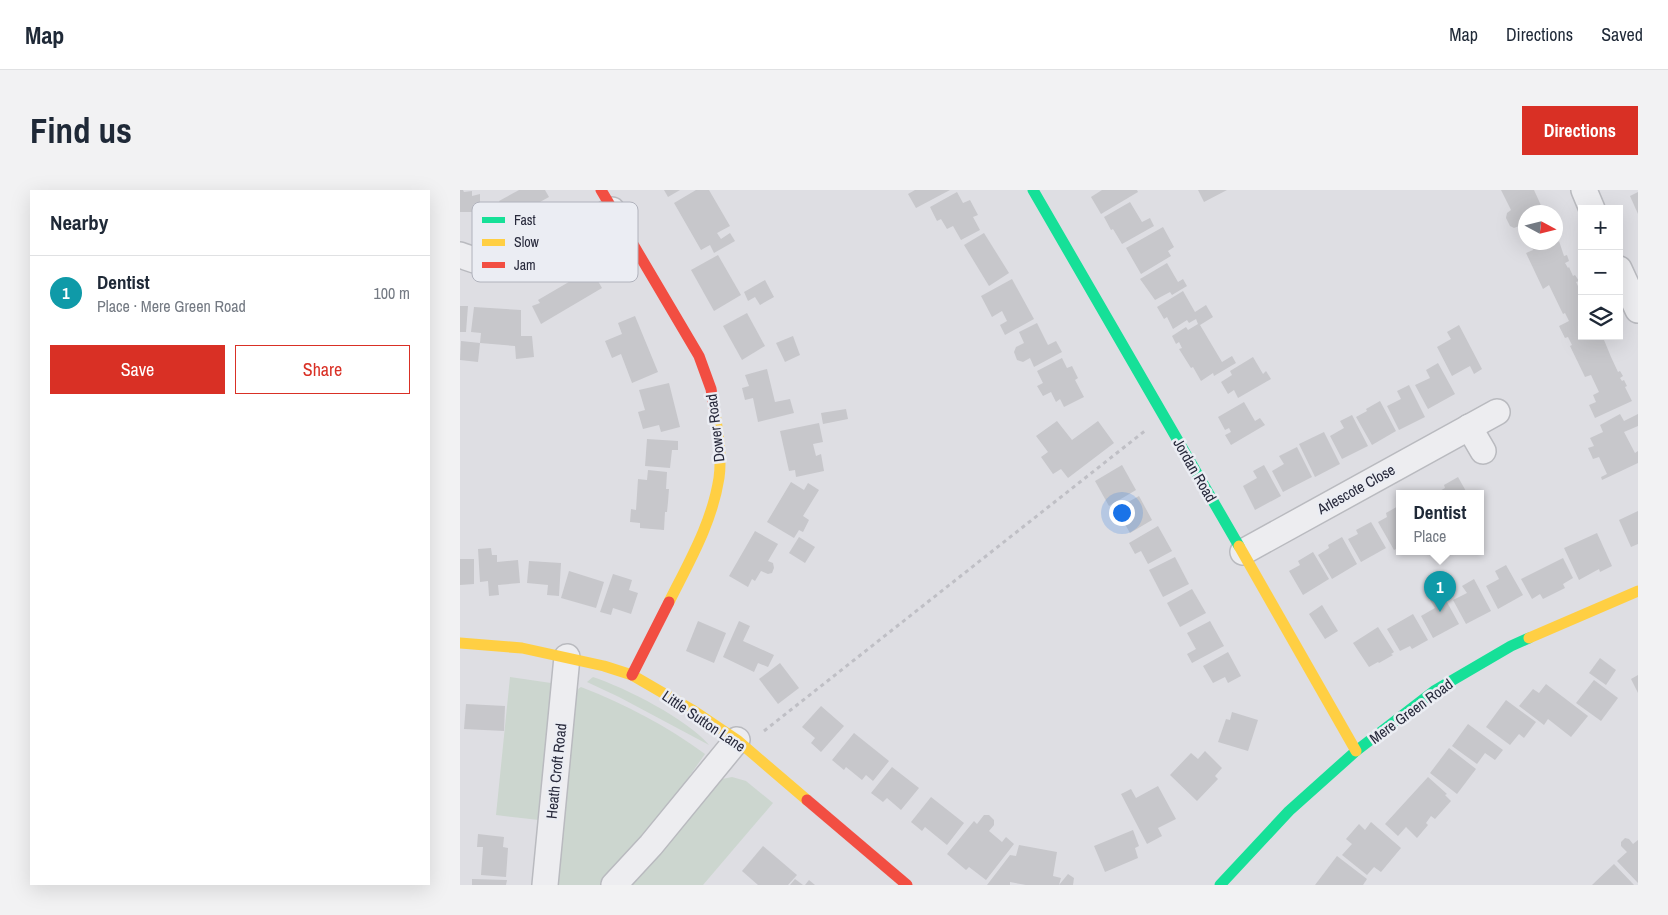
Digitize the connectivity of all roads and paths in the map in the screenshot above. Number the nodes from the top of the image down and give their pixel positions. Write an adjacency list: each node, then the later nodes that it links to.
1 (1584, 190): 3 (street)
2 (1034, 191): 8 (street, Jordan Road)
3 (1590, 205)
4 (638, 253): 15 (street, Dower Road)
5 (1623, 278): 6 (street)
6 (1638, 310)
7 (1498, 412): 9 (street, Arlescote Close)
8 (1164, 416): 11 (street, Jordan Road); 16 (path)
9 (1468, 426): 10 (street); 11 (street, Arlescote Close)
10 (1483, 451)
11 (1243, 552): 17 (street, Jordan Road)
12 (1638, 591): 17 (street, Mere Green Road)
13 (460, 643): 14 (street, Little Sutton Lane)
14 (567, 657): 15 (street, Little Sutton Lane); 18 (street, Heath Croft Road)
15 (632, 676): 16 (street, Little Sutton Lane)
16 (740, 743): 19 (street); 20 (street, Little Sutton Lane)
17 (1356, 751): 21 (street, Mere Green Road)
18 (545, 885)
19 (614, 885)
20 (907, 885)
21 (1220, 885)

